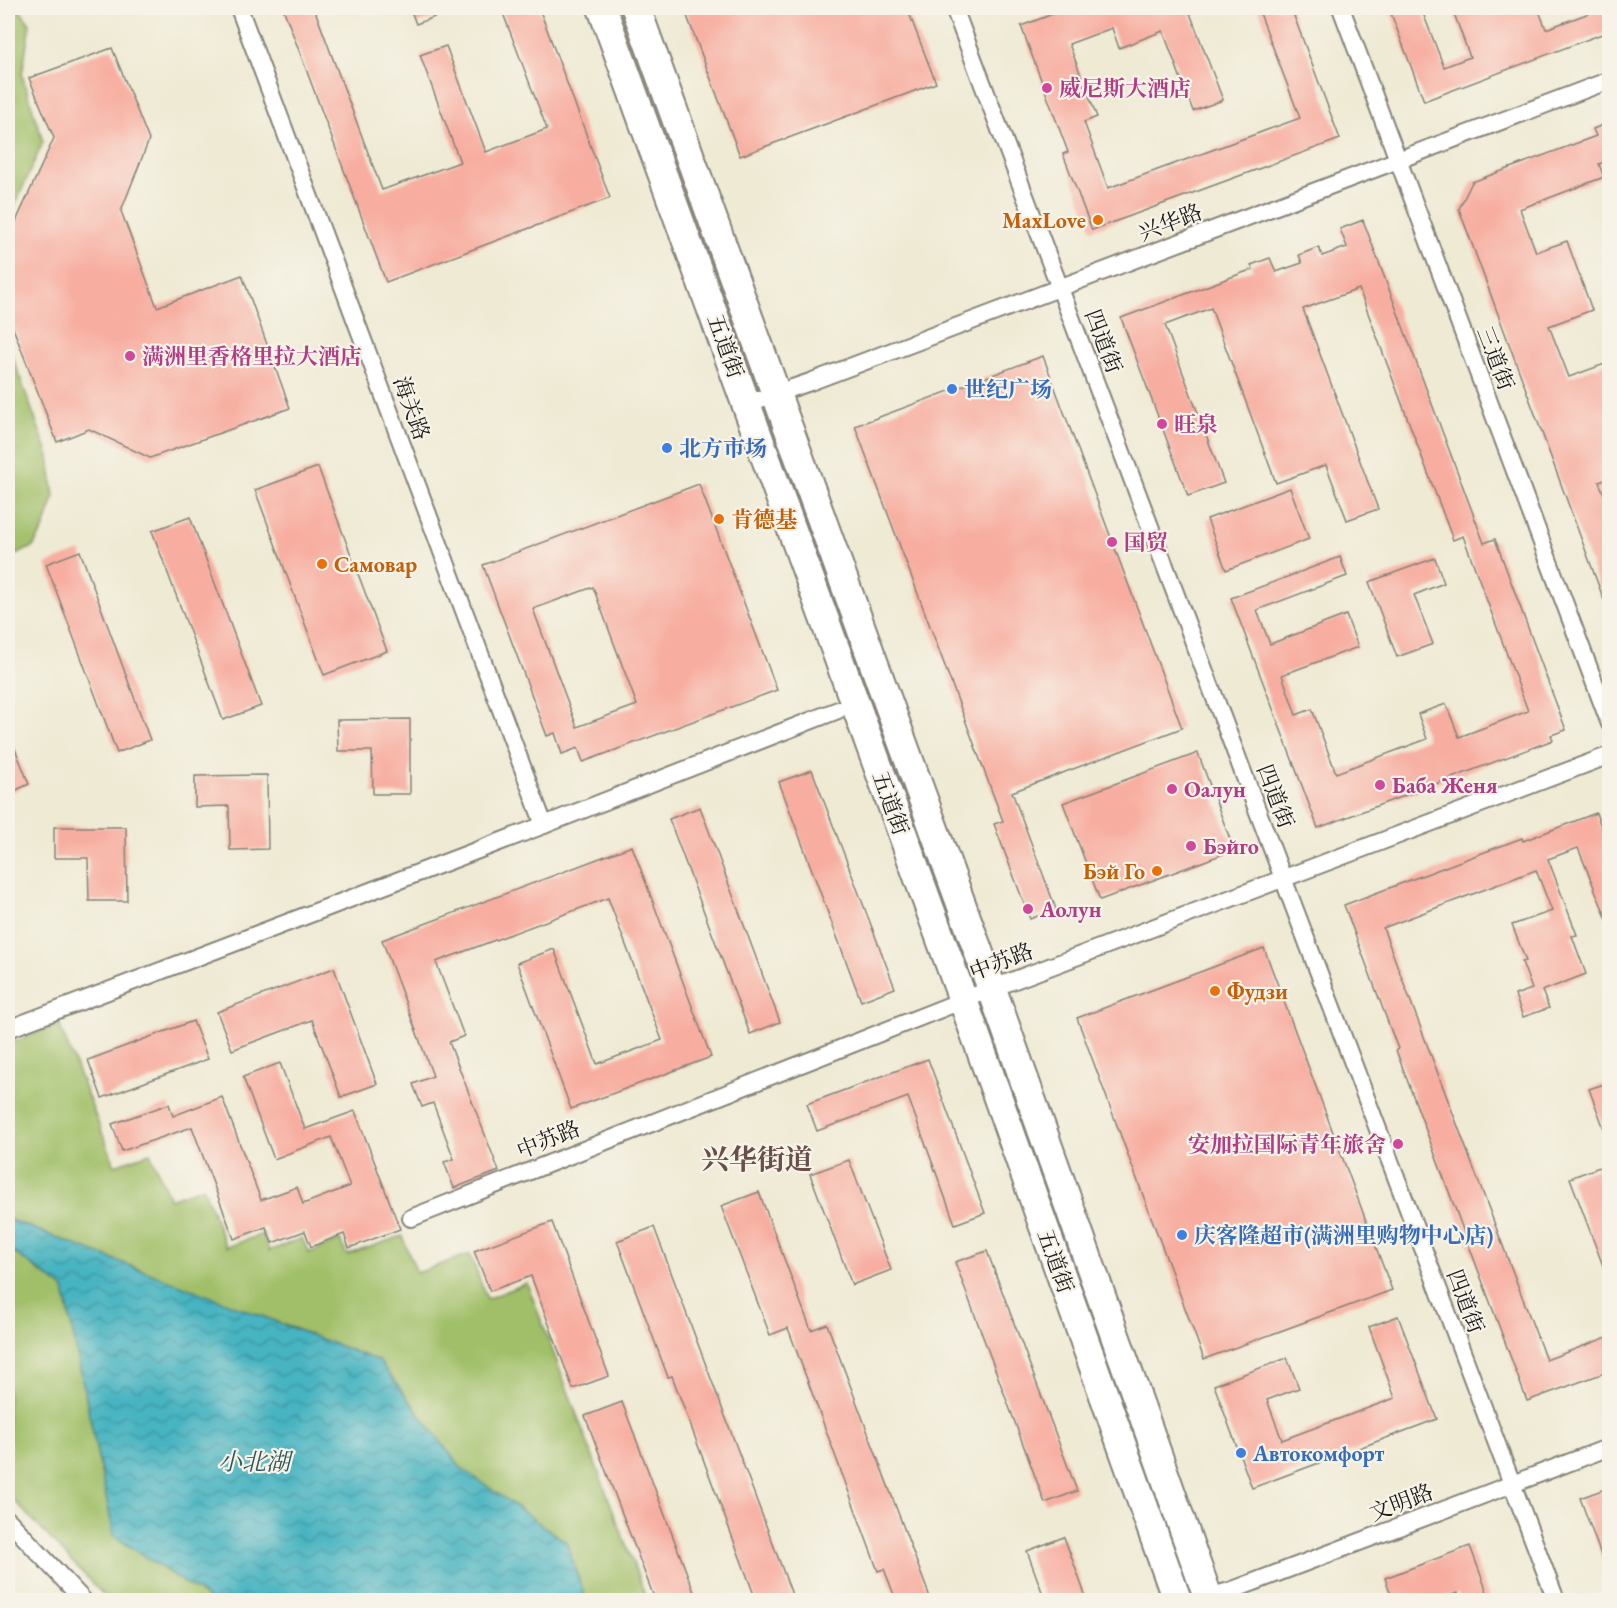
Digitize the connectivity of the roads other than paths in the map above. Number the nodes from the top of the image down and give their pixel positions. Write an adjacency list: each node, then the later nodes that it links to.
1 (239, 8): 14 (street, 海关路)
2 (602, 8): 10 (highway, 五道街)
3 (636, 8): 9 (highway, 五道街)
4 (954, 8): 8 (street, 四道街)
5 (1341, 8): 7 (street, 三道街)
6 (1610, 80): 7 (street, 兴华路)
7 (1398, 160): 8 (street, 兴华路); 12 (street, 三道街)
8 (1060, 287): 9 (street, 兴华路); 15 (street, 四道街)
9 (776, 394): 10 (street, 兴华路); 16 (highway, 五道街)
10 (747, 404): 17 (highway, 五道街)
11 (838, 710): 14 (street)
12 (1610, 724)
13 (1610, 755): 15 (street, 中苏路)
14 (544, 825): 18 (street)
15 (1283, 877): 16 (street, 中苏路); 21 (street, 四道街)
16 (992, 989): 17 (street, 中苏路); 23 (highway, 五道街)
17 (963, 1000): 19 (street, 中苏路); 25 (highway, 五道街)
18 (8, 1029)
19 (411, 1218)
20 (1610, 1447): 21 (street, 文明路)
21 (1512, 1485): 23 (street, 文明路); 26 (street, 四道街)
22 (8, 1520): 24 (street)
23 (1209, 1599)
24 (83, 1600)
25 (1177, 1600)
26 (1556, 1600)

